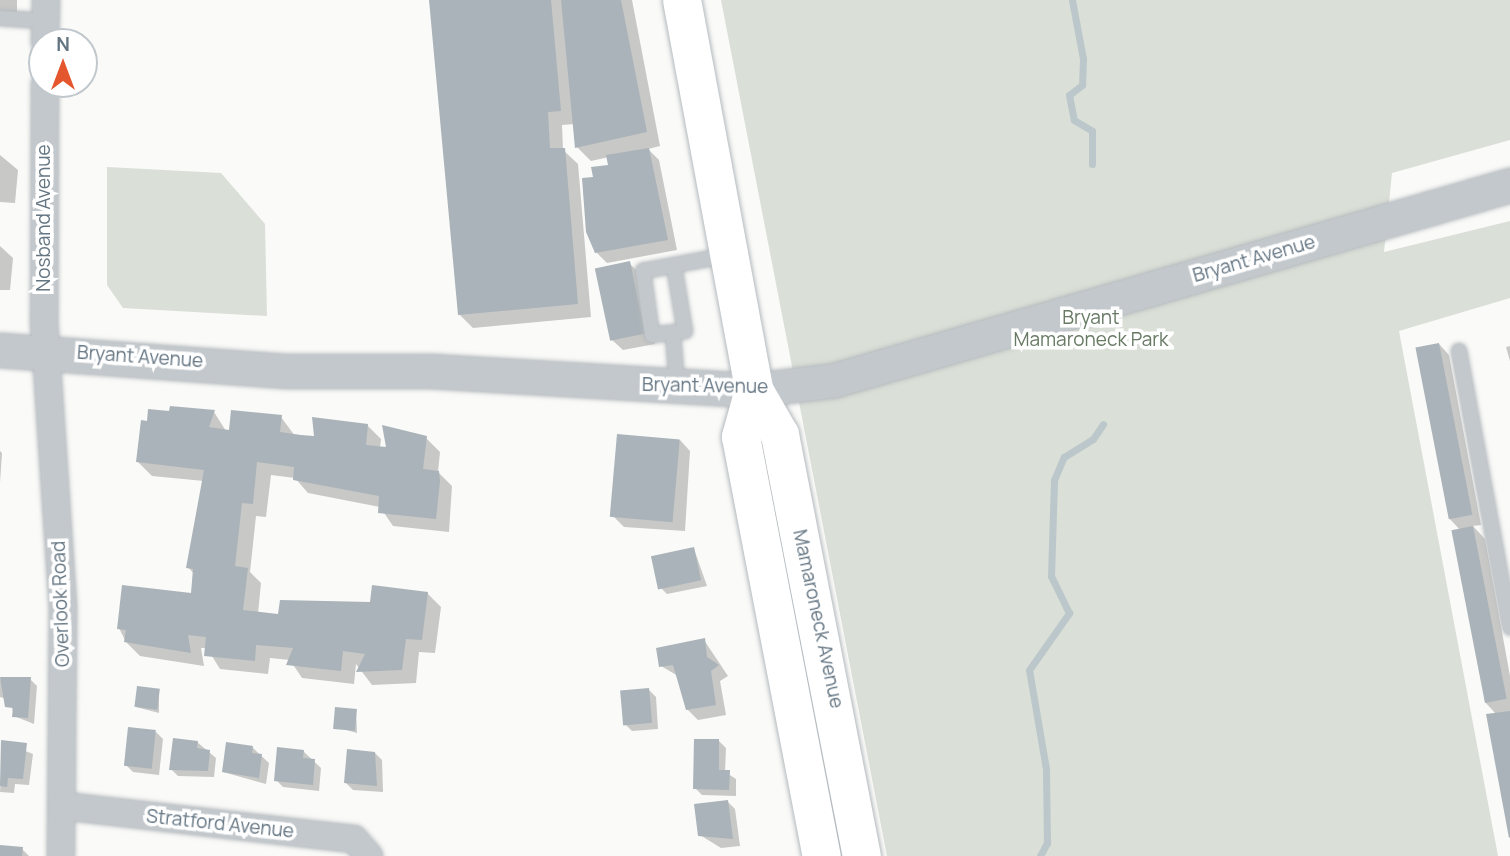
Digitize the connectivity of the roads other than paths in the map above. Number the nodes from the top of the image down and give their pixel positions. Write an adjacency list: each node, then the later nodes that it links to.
1 (682, 0): 6 (main road, Mamaroneck Avenue)
2 (0, 18): 3 (lane)
3 (45, 21)
4 (45, 98): 10 (street, Nosband Avenue)
5 (1510, 185): 13 (street, Bryant Avenue)
6 (730, 255): 7 (lane); 13 (main road, Mamaroneck Avenue)
7 (674, 266): 8 (lane); 8 (lane)
8 (673, 334): 12 (lane)
9 (0, 350): 10 (street, Bryant Avenue)
10 (49, 351): 12 (street, Bryant Avenue); 16 (street, Overlook Road)
11 (1459, 351): 14 (lane)
12 (677, 389): 13 (street, Bryant Avenue)
13 (754, 390): 19 (main road, Mamaroneck Avenue); 20 (main road, Mamaroneck Avenue)
14 (1503, 545): 15 (lane)
15 (1510, 627)
16 (63, 806): 17 (street, Overlook Road); 18 (street, Stratford Avenue)
17 (61, 856)
18 (369, 856)
19 (821, 856)
20 (862, 856)

